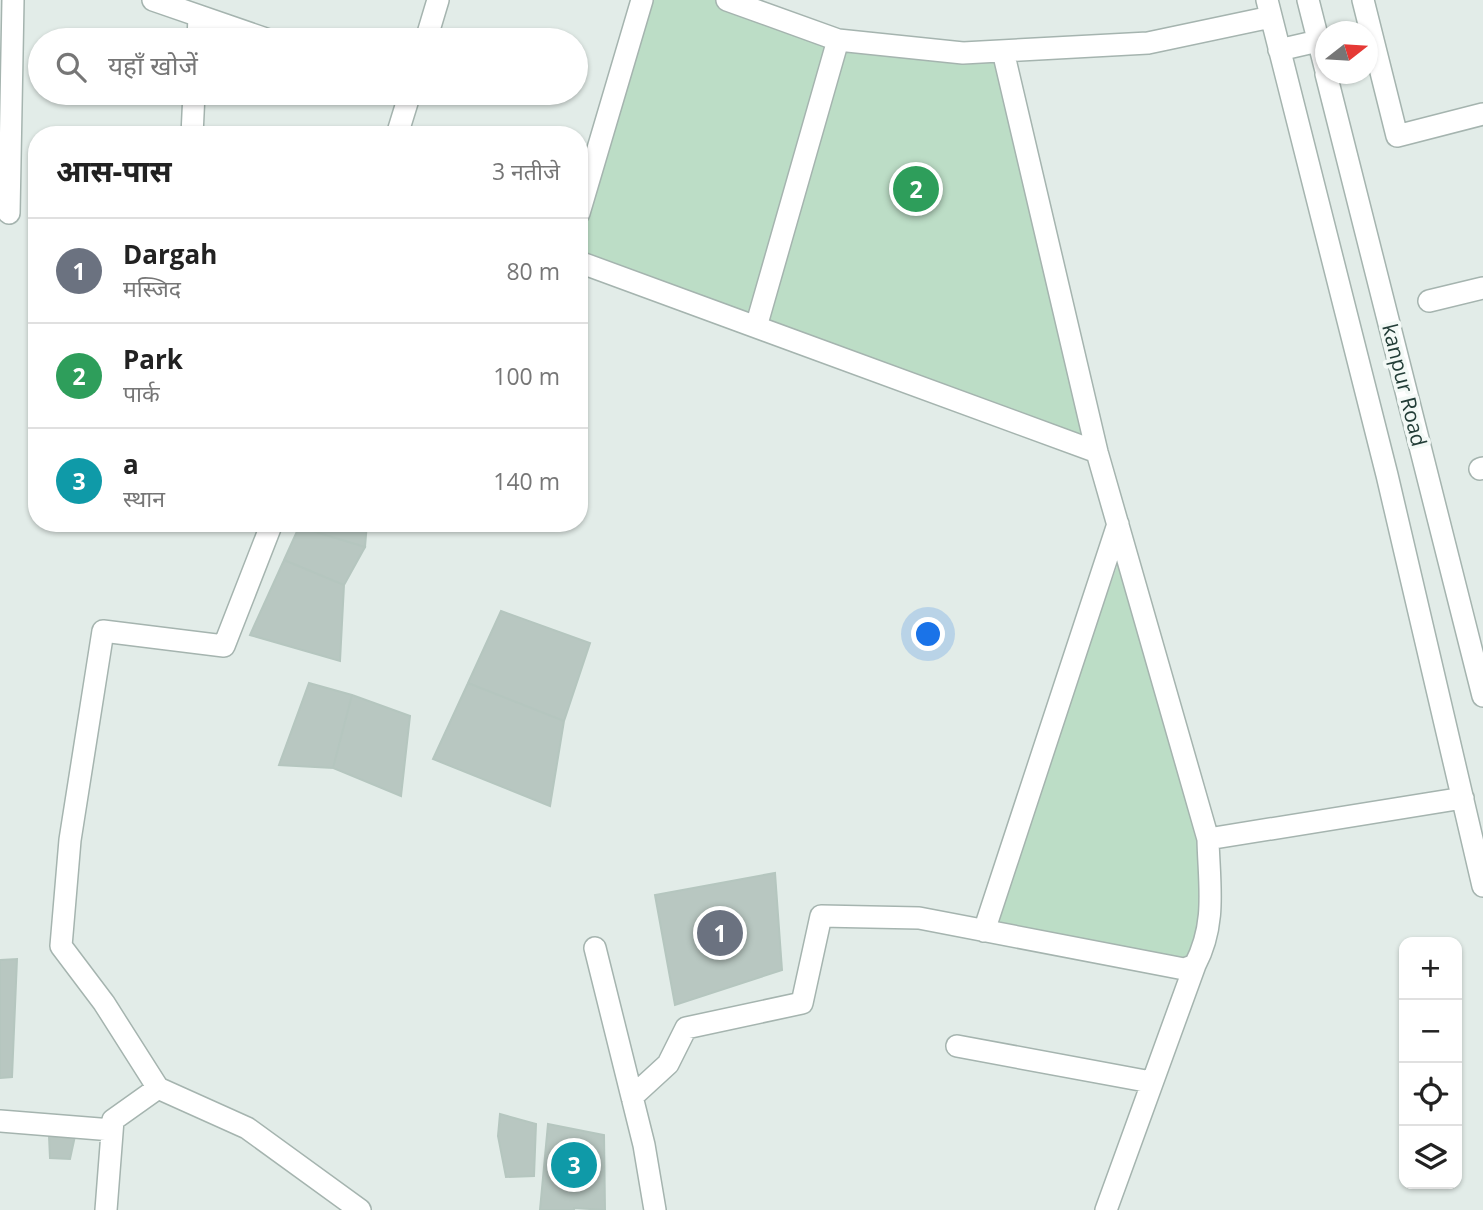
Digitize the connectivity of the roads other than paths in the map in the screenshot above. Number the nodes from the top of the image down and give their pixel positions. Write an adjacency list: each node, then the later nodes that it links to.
1 (13, 0): 25 (street)
2 (153, 0): 9 (street)
3 (438, 0): 12 (street)
4 (642, 0): 24 (street)
5 (727, 0): 14 (street)
6 (1308, 0): 13 (street, kanpur Road)
7 (1363, 0): 21 (street)
8 (1269, 9): 16 (street); 17 (street)
9 (199, 16): 10 (street); 11 (street)
10 (198, 28)
11 (234, 28)
12 (430, 28)
13 (1315, 29)
14 (838, 40): 17 (street); 29 (street)
15 (1315, 42): 16 (street)
16 (1279, 50): 34 (street)
17 (1003, 51): 30 (street)
18 (1329, 84): 33 (street, kanpur Road)
19 (193, 105): 22 (street)
20 (406, 105): 23 (street)
21 (1483, 114)
22 (192, 126)
23 (400, 126)
24 (588, 183)
25 (9, 213)
26 (588, 265): 29 (street)
27 (1483, 288): 28 (street)
28 (1429, 301)
29 (757, 327): 30 (street)
30 (1097, 452): 31 (street)
31 (1118, 524): 35 (street); 37 (street)
32 (268, 532): 42 (street)
33 (1483, 696)
34 (1462, 798): 35 (street); 36 (street)
35 (1208, 839): 39 (street)
36 (1483, 886)
37 (984, 931): 39 (street); 43 (street)
38 (594, 948): 43 (street)
39 (1195, 965): 41 (street)
40 (957, 1046): 41 (street)
41 (1151, 1082): 49 (street)
42 (158, 1088): 45 (street); 47 (street)
43 (632, 1097): 48 (street)
44 (0, 1121): 45 (street)
45 (112, 1130): 46 (street)
46 (106, 1210)
47 (360, 1210)
48 (655, 1210)
49 (1106, 1210)

